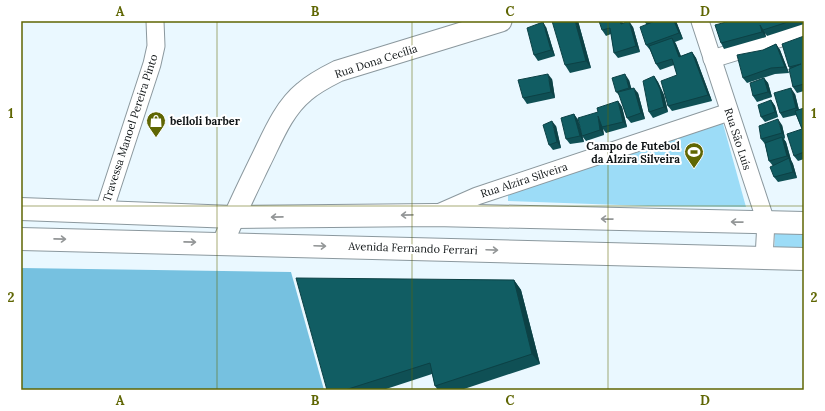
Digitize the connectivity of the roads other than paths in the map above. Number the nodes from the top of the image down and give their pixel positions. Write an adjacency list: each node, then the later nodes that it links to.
1 (155, 21): 8 (street, Travessa Manoel Pereira Pinto)
2 (501, 21): 10 (street, Rua Dona Cecília)
3 (700, 21): 5 (street, Rua São Luís)
4 (804, 32): 5 (street)
5 (712, 60): 6 (street, Rua São Luís)
6 (729, 112): 9 (street, Rua Alzira Silveira); 11 (street, Rua São Luís)
7 (21, 209): 8 (main road)
8 (104, 212): 10 (main road)
9 (434, 215): 10 (main road, one-way to 10); 11 (main road, one-way to 9)
10 (234, 217): 14 (street, Rua Dona Cecília)
11 (766, 222): 12 (main road); 15 (street, Rua São Luís)
12 (804, 223)
13 (21, 239): 14 (main road, Avenida Fernando Ferrari, one-way to 14)
14 (223, 243): 15 (main road, Avenida Fernando Ferrari, one-way to 15)
15 (764, 258): 16 (main road, Avenida Fernando Ferrari)
16 (804, 259)

